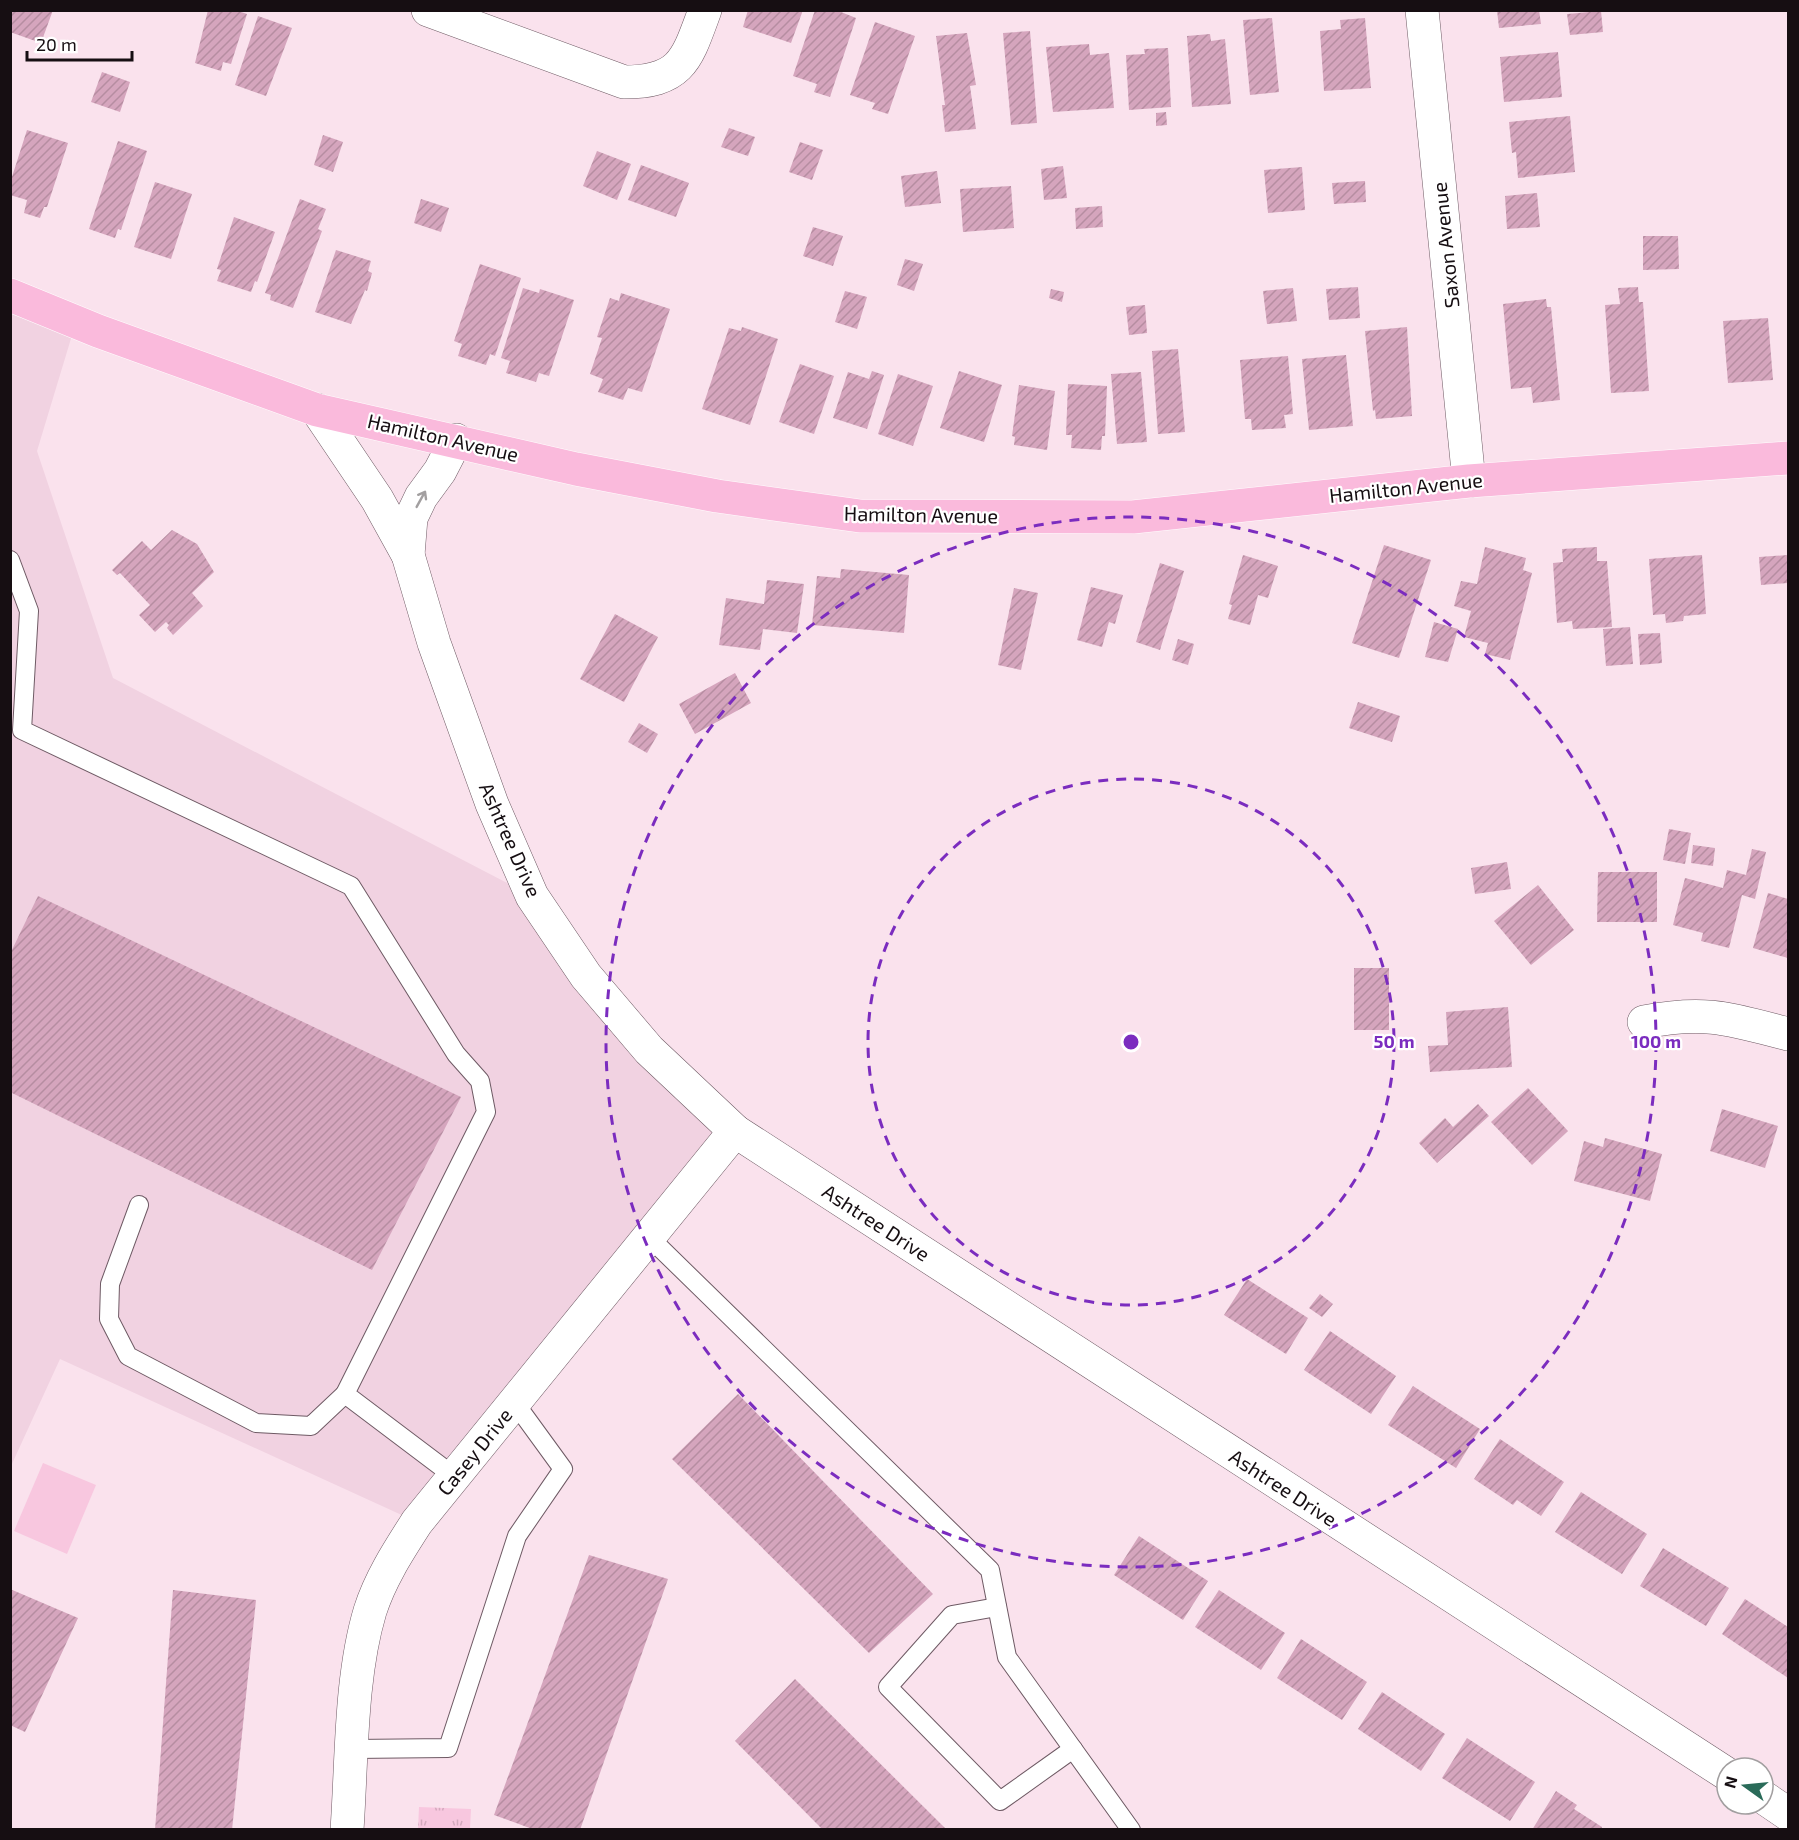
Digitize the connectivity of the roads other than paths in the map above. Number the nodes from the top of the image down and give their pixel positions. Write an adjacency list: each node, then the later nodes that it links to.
1 (428, 10): 2 (street)
2 (705, 10)
3 (1422, 10): 8 (street, Saxon Avenue)
4 (10, 296): 5 (main road, Hamilton Avenue)
5 (317, 410): 6 (main road, Hamilton Avenue); 9 (street, Ashtree Drive)
6 (456, 440): 8 (main road, Hamilton Avenue); 9 (street, one-way to 6)
7 (1788, 458): 8 (main road, Hamilton Avenue)
8 (1469, 481)
9 (408, 555): 13 (street, Ashtree Drive)
10 (10, 560): 16 (lane)
11 (1644, 1022): 12 (street)
12 (1788, 1034)
13 (735, 1131): 15 (street, Casey Drive); 22 (street, Ashtree Drive)
14 (139, 1205): 16 (lane)
15 (650, 1238): 17 (street, Casey Drive); 19 (lane)
16 (345, 1394): 18 (lane)
17 (516, 1403): 18 (street, Casey Drive); 20 (lane)
18 (455, 1477): 20 (street, Casey Drive)
19 (997, 1607): 21 (lane); 21 (lane)
20 (353, 1749): 25 (street, Casey Drive)
21 (1073, 1749): 26 (lane)
22 (1715, 1766)
23 (1775, 1805): 24 (street)
24 (1788, 1814)
25 (347, 1830)
26 (1131, 1830)

